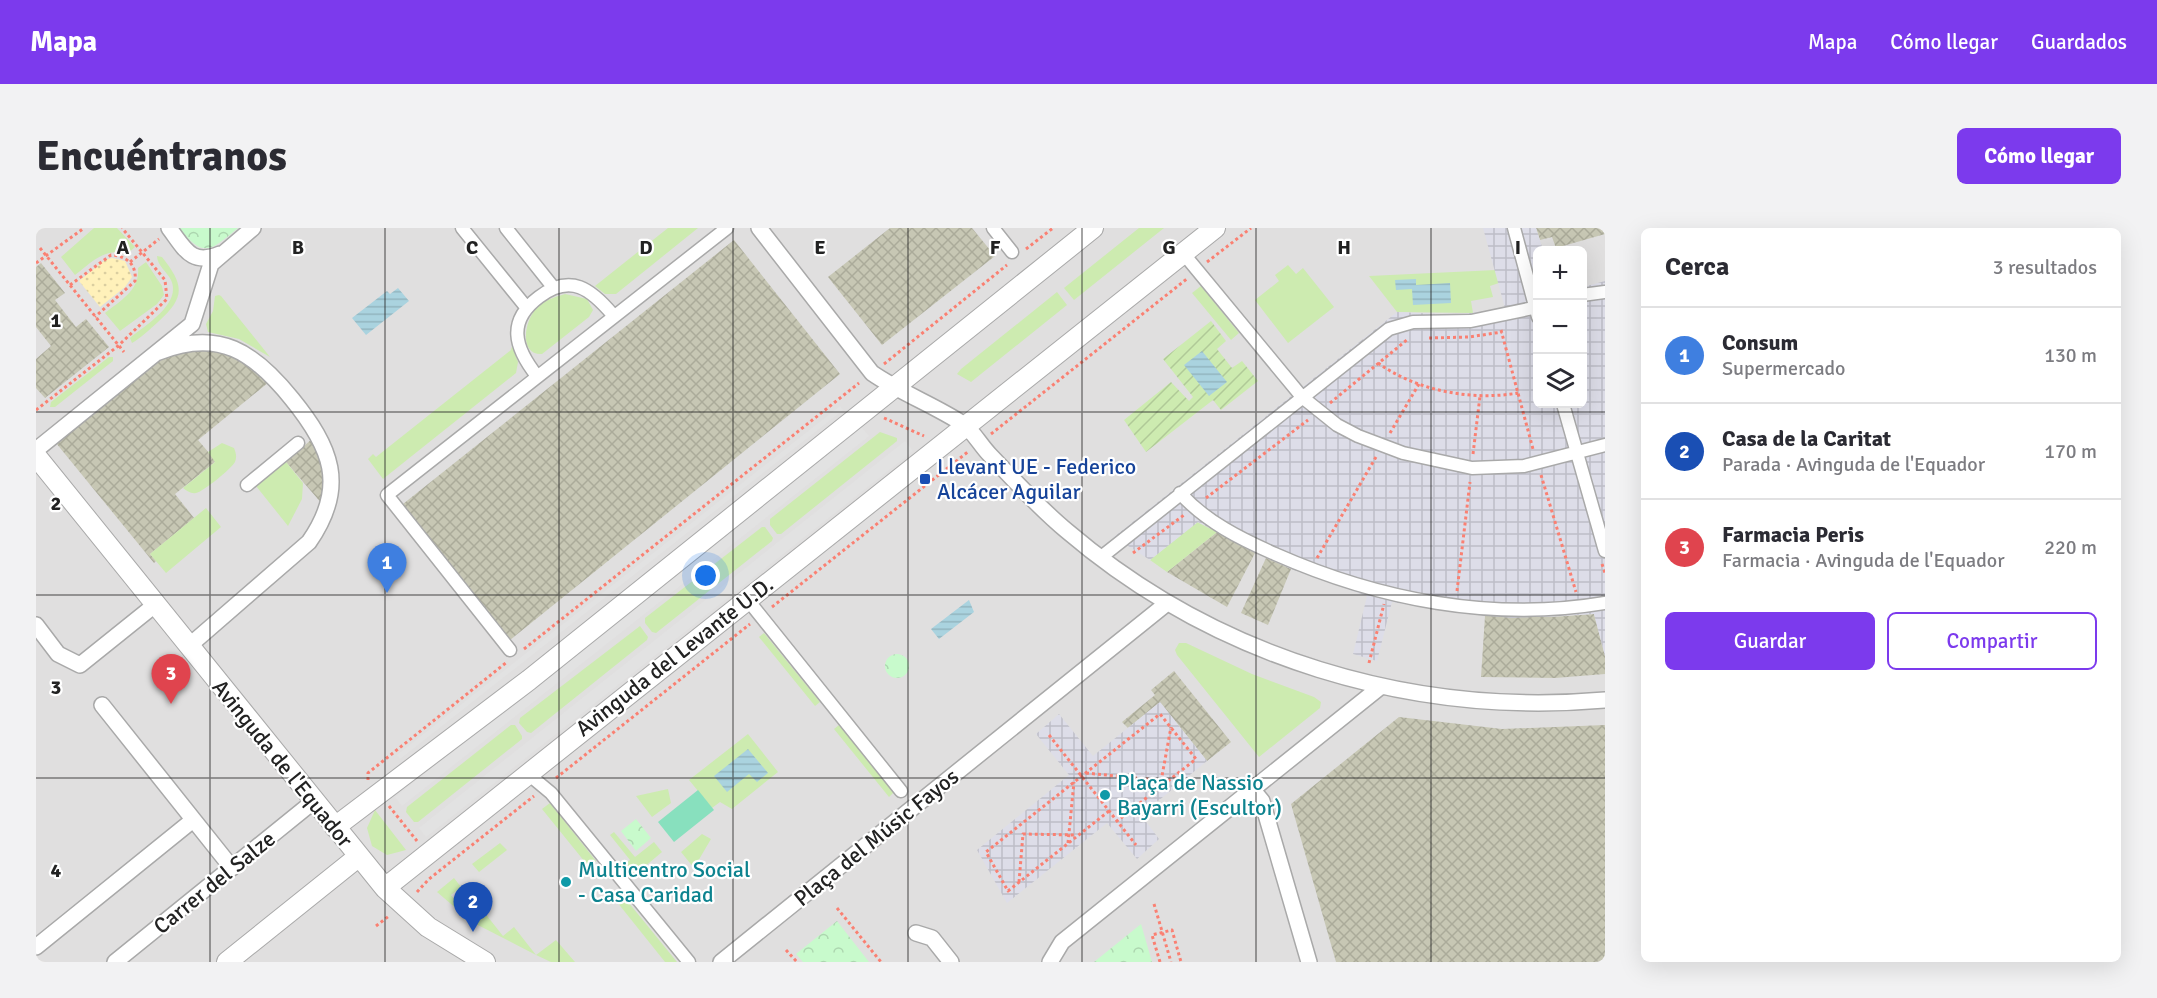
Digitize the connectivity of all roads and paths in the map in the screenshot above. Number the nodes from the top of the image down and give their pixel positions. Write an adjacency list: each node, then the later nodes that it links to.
1 (84, 228): 21 (path)
2 (122, 228): 17 (path)
3 (253, 228): 20 (street)
4 (462, 228): 31 (street)
5 (506, 228): 27 (street)
6 (727, 228): 33 (street)
7 (759, 228): 44 (street)
8 (993, 228): 18 (street)
9 (1053, 228): 16 (path)
10 (1093, 228): 44 (street)
11 (1215, 228): 19 (street, Avinguda del Levante U.D.)
12 (1251, 228): 25 (path)
13 (1514, 228): 30 (street)
14 (167, 231): 17 (path); 20 (street)
15 (40, 248): 21 (path)
16 (1025, 250)
17 (144, 252): 22 (path); 35 (path)
18 (1012, 252)
19 (1183, 253): 25 (street); 51 (street, Avinguda del Levante U.D.)
20 (220, 254): 37 (street)
21 (46, 255): 23 (path); 26 (path)
22 (130, 262): 26 (path); 34 (path)
23 (36, 263)
24 (1007, 264): 39 (path)
25 (1197, 270): 47 (street); 53 (path)
26 (70, 285): 34 (path)
27 (553, 287): 31 (street); 33 (street)
28 (1605, 292): 29 (street)
29 (1587, 294)
30 (1534, 300)
31 (526, 307): 40 (street)
32 (1533, 312): 47 (street)
33 (613, 315): 40 (street)
34 (95, 317): 35 (path)
35 (118, 346): 36 (path); 50 (path)
36 (124, 352)
37 (159, 352): 57 (street); 75 (street)
38 (1378, 363): 42 (path)
39 (880, 368)
40 (537, 376): 76 (street)
41 (867, 377): 43 (path)
42 (1419, 384): 46 (path); 56 (path)
43 (854, 387): 48 (path); 76 (path)
44 (893, 388): 48 (street); 51 (street)
45 (1518, 393): 46 (path)
46 (1480, 396): 61 (path)
47 (1302, 397): 56 (street); 63 (street)
48 (868, 405): 55 (path); 99 (street)
49 (1564, 408): 58 (street)
50 (36, 410)
51 (965, 425): 53 (street); 55 (street, Avinguda del Levante U.D.)
52 (298, 443): 62 (street)
53 (979, 443): 60 (path); 65 (street)
54 (1605, 446): 58 (street)
55 (937, 447): 60 (path); 68 (street, Avinguda del Levante U.D.)
56 (1382, 447): 61 (street); 66 (path)
57 (36, 450)
58 (1578, 454): 61 (street); 64 (street)
59 (36, 456): 70 (street, Avinguda de l'Equador)
60 (951, 465): 73 (path)
61 (1472, 468): 72 (path)
62 (248, 485)
63 (1180, 493): 65 (street); 66 (street)
64 (1605, 551)
65 (1100, 558): 71 (street)
66 (1311, 570): 67 (street)
67 (1387, 594): 72 (street); 77 (path)
68 (747, 599): 73 (street); 84 (street, Avinguda del Levante U.D.)
69 (1605, 603): 72 (street)
70 (156, 604): 74 (street); 75 (street, Avinguda de l'Equador)
71 (1166, 604): 78 (street); 123 (street, Plaça del Músic Fayos)
72 (1455, 605)
73 (760, 616): 90 (path); 93 (street)
74 (37, 631)
75 (189, 646): 94 (street, Avinguda de l'Equador)
76 (514, 653): 89 (path)
77 (1369, 663)
78 (1379, 688): 79 (street); 92 (street)
79 (1605, 700)
80 (102, 705): 97 (street)
81 (1171, 727): 83 (path); 86 (path); 87 (path)
82 (1049, 735): 85 (path)
83 (1086, 772): 85 (path); 86 (path)
84 (527, 773): 90 (street); 110 (street, Avinguda del Levante U.D.)
85 (1082, 776): 88 (path); 96 (path)
86 (1161, 780): 87 (path); 91 (path)
87 (1168, 781): 91 (path)
88 (1074, 782): 100 (path); 102 (path)
89 (371, 783)
90 (545, 787): 112 (path); 122 (street)
91 (1160, 787): 98 (path)
92 (1252, 789): 127 (street); 131 (street)
93 (901, 791)
94 (314, 801): 99 (street, Avinguda de l'Equador); 108 (street, Carrer del Salze)
95 (386, 802): 104 (path)
96 (1109, 811): 98 (path); 103 (path)
97 (193, 820): 108 (street); 117 (street)
98 (1117, 821): 106 (path)
99 (335, 827): 107 (street, Avinguda de l'Equador)
100 (1018, 827): 101 (path); 109 (path)
101 (1023, 834): 102 (path); 109 (path)
102 (1069, 835): 103 (path); 105 (path)
103 (1078, 835): 105 (path)
104 (418, 843)
105 (1068, 843): 109 (path)
106 (1136, 844)
107 (358, 857): 110 (street, Avinguda de l'Equador); 120 (street)
108 (232, 868): 119 (street, Carrer del Salze)
109 (1019, 882)
110 (385, 888): 112 (street, Avinguda de l'Equador)
111 (1154, 904): 116 (path)
112 (402, 906): 114 (path); 121 (street, Avinguda de l'Equador)
113 (837, 908): 125 (path)
114 (376, 926)
115 (916, 933): 126 (street)
116 (1162, 933): 128 (path); 129 (path); 130 (path)
117 (36, 947)
118 (786, 950): 124 (path)
119 (115, 962)
120 (227, 962)
121 (485, 962)
122 (689, 962)
123 (721, 962)
124 (797, 962)
125 (881, 962)
126 (951, 962)
127 (1050, 962)
128 (1160, 962)
129 (1171, 962)
130 (1181, 962)
131 (1309, 962)

